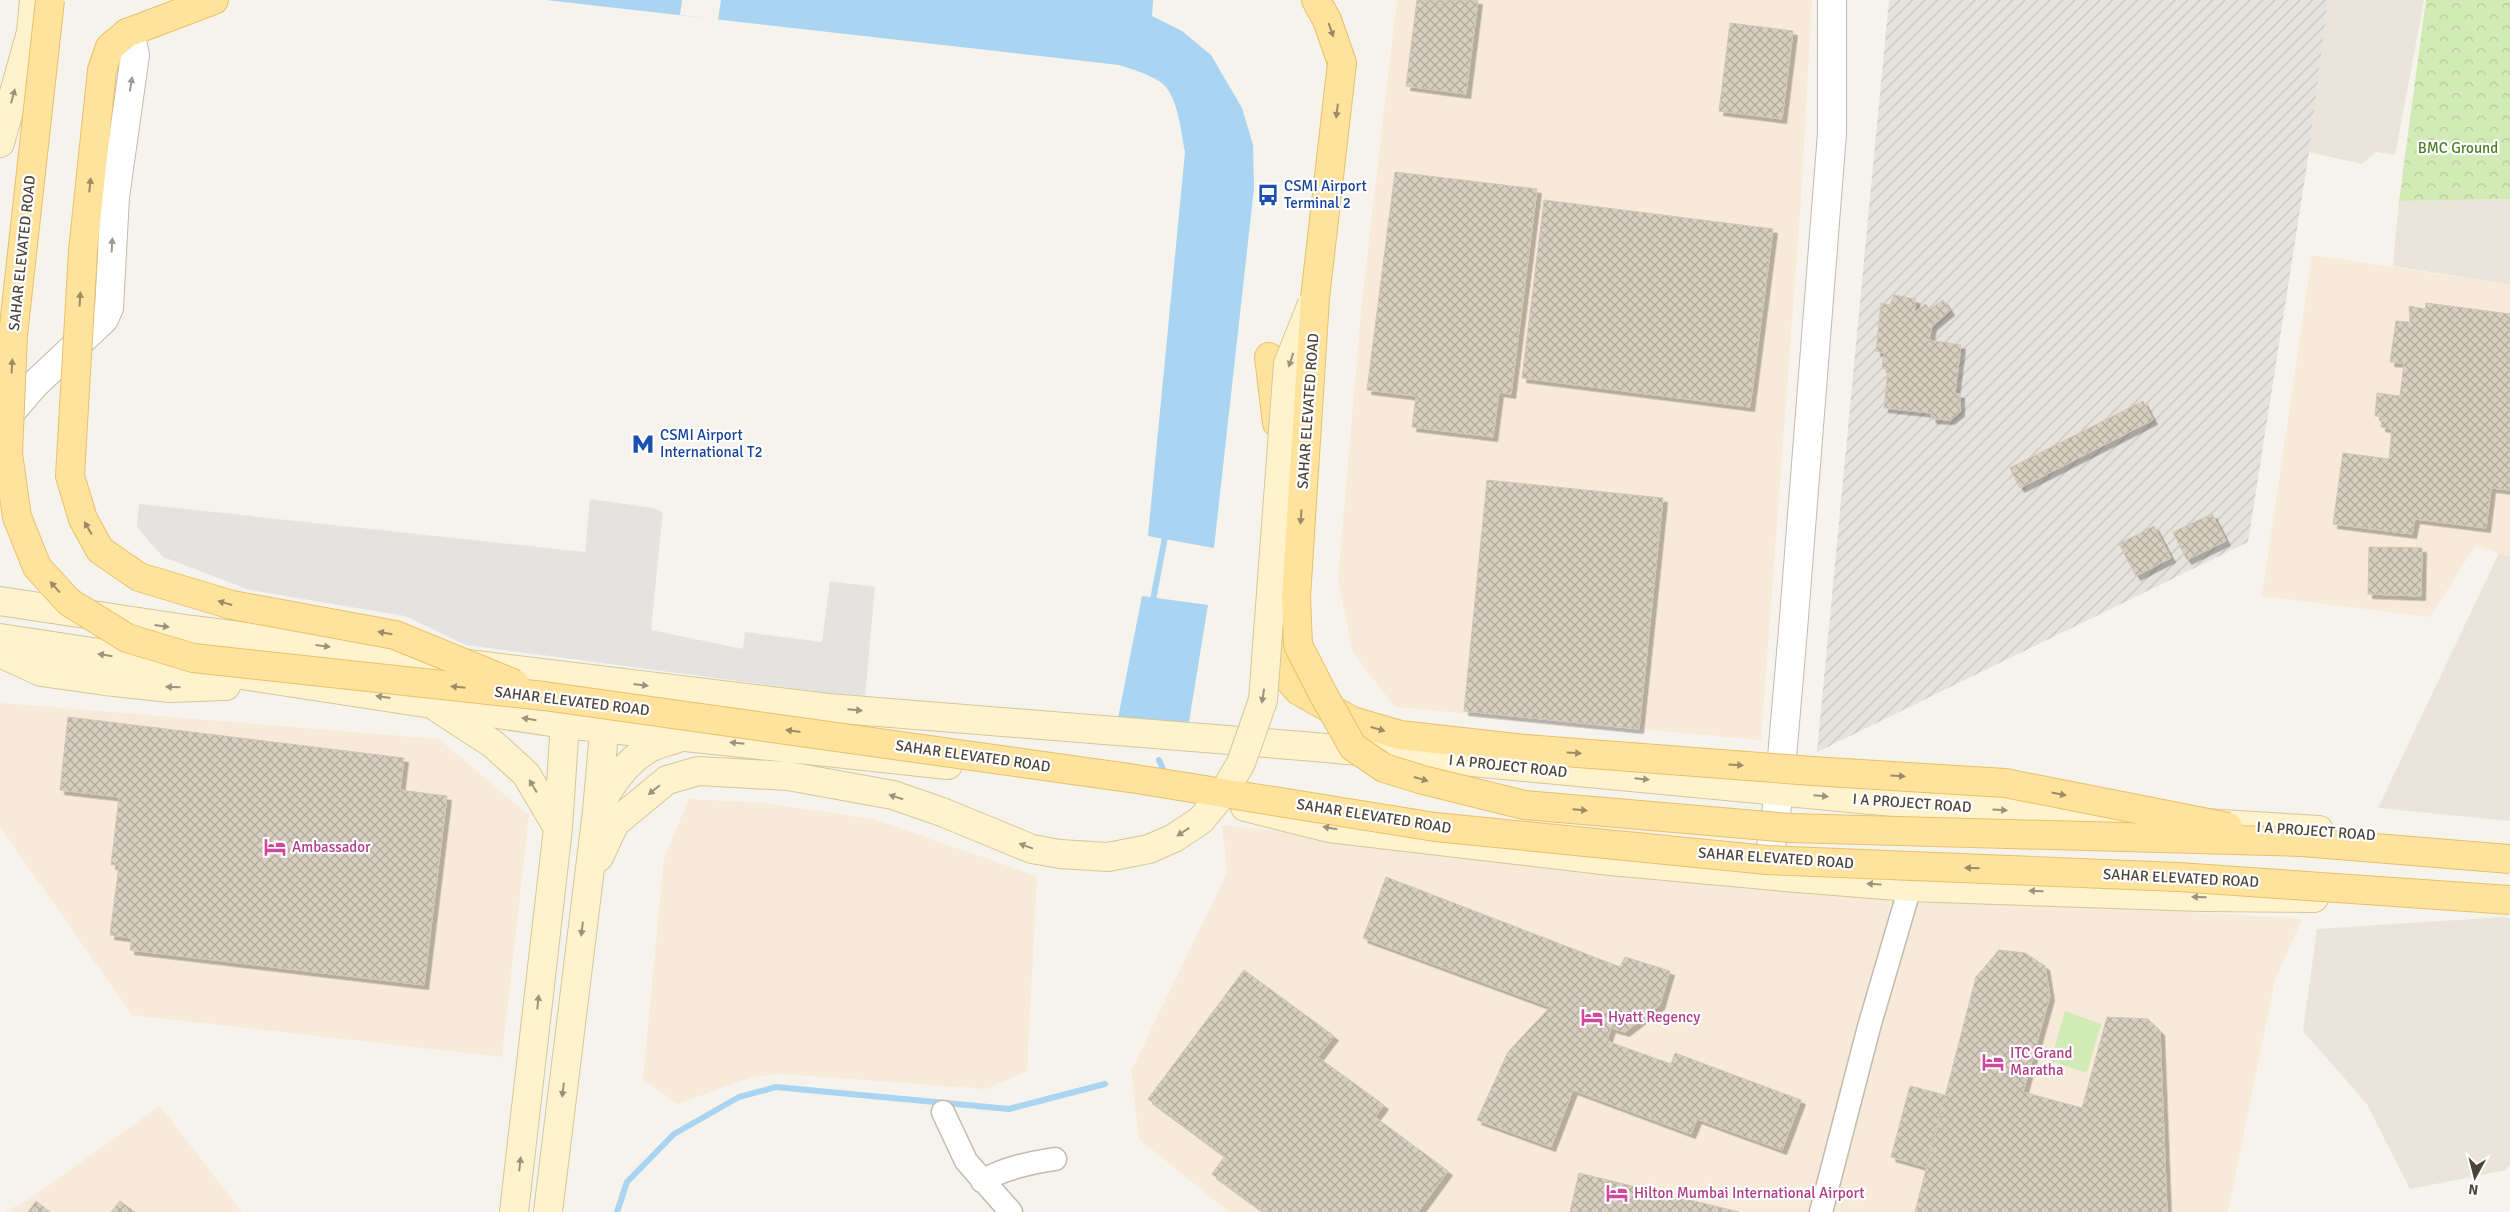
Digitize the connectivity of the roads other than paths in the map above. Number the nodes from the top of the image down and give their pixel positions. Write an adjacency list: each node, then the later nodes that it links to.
1 (34, 0): 7 (main road, one-way to 1)
2 (50, 0): 16 (main road, SAHAR ELEVATED ROAD, one-way to 2, bridge)
3 (214, 0): 6 (main road)
4 (1316, 0): 8 (main road, SAHAR ELEVATED ROAD, one-way to 8, bridge)
5 (1832, 0): 21 (street)
6 (127, 33): 10 (street, one-way to 6); 16 (main road, one-way to 6, bridge)
7 (0, 143)
8 (1315, 298): 24 (main road, SAHAR ELEVATED ROAD, one-way to 24, bridge); 29 (main road, one-way to 29, bridge)
9 (1269, 357): 24 (main road, one-way to 24, bridge)
10 (0, 425)
11 (0, 601): 13 (main road, I A PROJECT ROAD, one-way to 13)
12 (1, 640): 15 (main road, one-way to 12); 15 (main road, one-way to 12)
13 (570, 676): 14 (main road, I A PROJECT ROAD); 18 (main road)
14 (609, 682): 19 (main road); 21 (main road, I A PROJECT ROAD, one-way to 21)
15 (291, 684): 17 (main road, one-way to 15)
16 (544, 696): 30 (main road, SAHAR ELEVATED ROAD, one-way to 16, bridge)
17 (431, 704): 18 (main road, one-way to 17); 23 (main road, one-way to 17)
18 (564, 724): 19 (main road); 23 (main road)
19 (604, 728): 20 (main road); 22 (main road)
20 (682, 737): 22 (main road); 27 (main road, one-way to 20)
21 (1779, 792): 25 (main road, I A PROJECT ROAD, one-way to 25); 27 (street)
22 (597, 811): 29 (main road)
23 (558, 828): 34 (main road, one-way to 23)
24 (2302, 842): 26 (main road, SAHAR ELEVATED ROAD, bridge)
25 (2510, 846)
26 (2510, 859)
27 (1768, 875): 28 (main road, one-way to 27)
28 (1910, 887): 30 (main road, one-way to 28); 37 (street)
29 (587, 889): 35 (main road, one-way to 35)
30 (2510, 900)
31 (944, 1112): 33 (street)
32 (1056, 1159): 33 (street)
33 (982, 1181): 36 (street)
34 (514, 1212)
35 (548, 1212)
36 (1011, 1212)
37 (1821, 1212)

